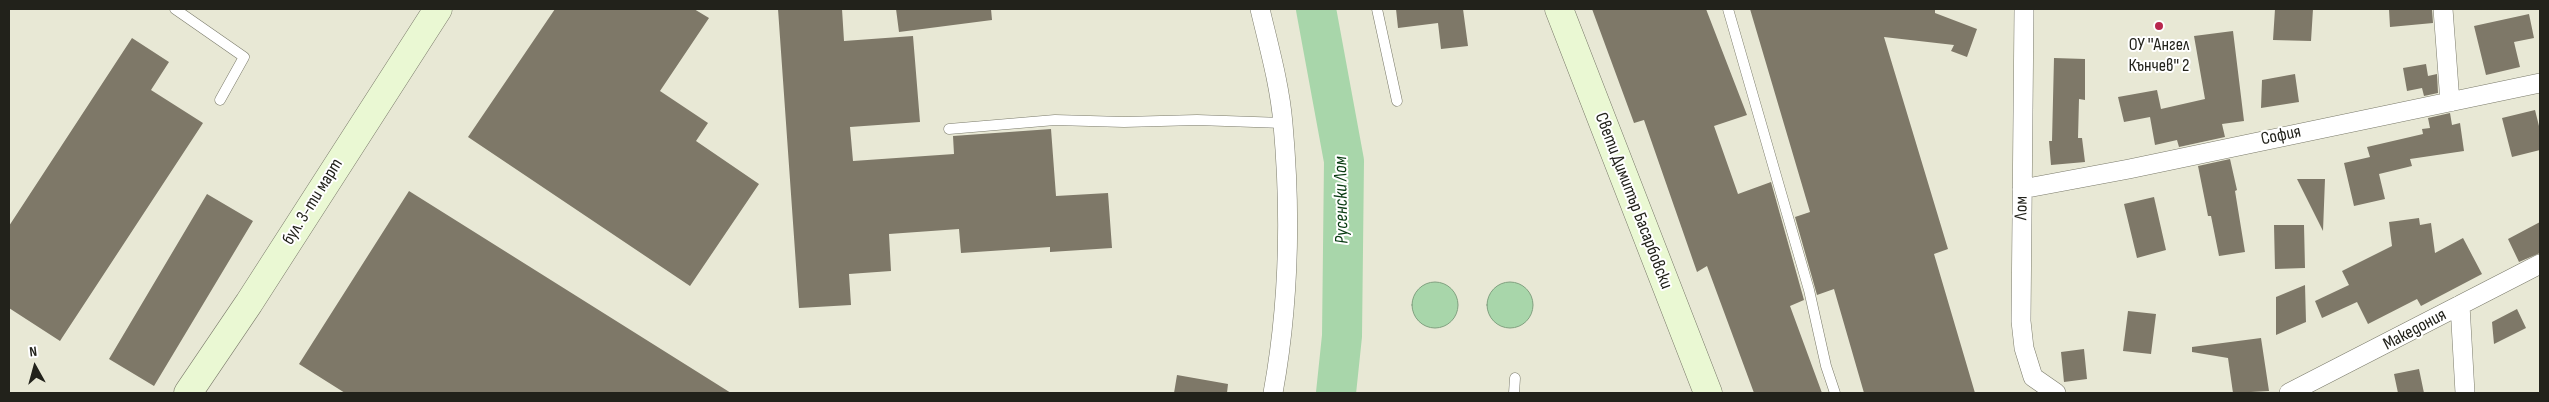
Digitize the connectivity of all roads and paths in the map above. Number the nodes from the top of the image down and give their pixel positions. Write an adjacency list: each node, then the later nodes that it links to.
1 (175, 9): 10 (lane)
2 (438, 9): 19 (main road, бул. 3-ти март)
3 (1260, 9): 13 (street)
4 (1376, 9): 11 (lane)
5 (1559, 9): 22 (main road, Свети Димитър Басарбовски)
6 (1728, 9): 23 (lane)
7 (2024, 9): 15 (street, Лом)
8 (2443, 9): 12 (street)
9 (2540, 83): 12 (street, София)
10 (220, 100)
11 (1397, 101)
12 (2450, 102): 15 (street, София)
13 (1283, 123): 14 (lane); 20 (street)
14 (949, 128)
15 (2022, 189): 24 (street, Лом)
16 (2540, 264): 17 (street, Македония)
17 (2460, 306): 25 (street, Македония); 26 (street)
18 (1515, 378): 21 (lane)
19 (188, 393)
20 (1273, 393)
21 (1514, 393)
22 (1708, 393)
23 (1835, 393)
24 (2056, 393)
25 (2289, 393)
26 (2465, 393)

